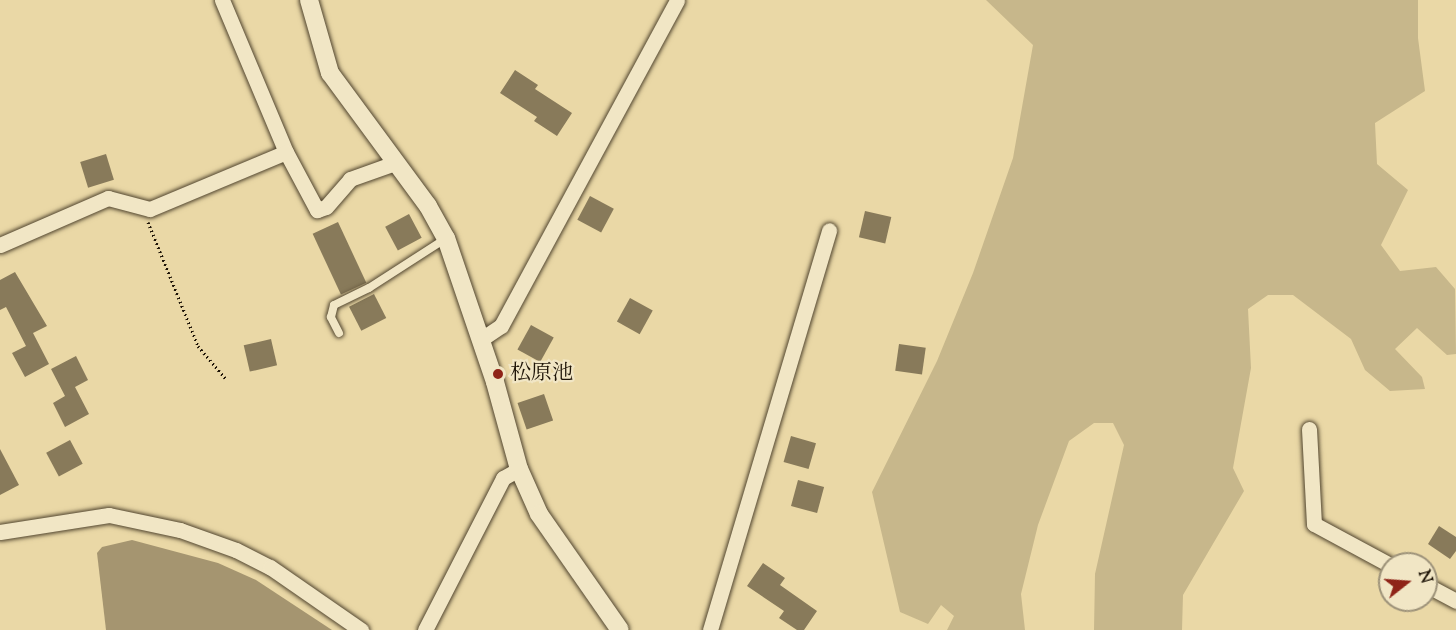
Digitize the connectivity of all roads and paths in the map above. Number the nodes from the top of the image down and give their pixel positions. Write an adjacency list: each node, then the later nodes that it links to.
1 (222, 0): 4 (street)
2 (309, 0): 5 (street)
3 (676, 0): 11 (street)
4 (286, 152): 5 (street); 6 (street)
5 (395, 163): 8 (street)
6 (143, 209): 9 (street); 12 (path)
7 (828, 230): 22 (street)
8 (446, 238): 10 (lane); 11 (street)
9 (0, 245)
10 (339, 333)
11 (480, 340): 14 (street)
12 (226, 379)
13 (1309, 429): 16 (street)
14 (519, 469): 19 (street); 21 (street)
15 (0, 532): 20 (street)
16 (1378, 559)
17 (1438, 591): 18 (street)
18 (1456, 601)
19 (617, 628)
20 (361, 630)
21 (425, 630)
22 (710, 630)

